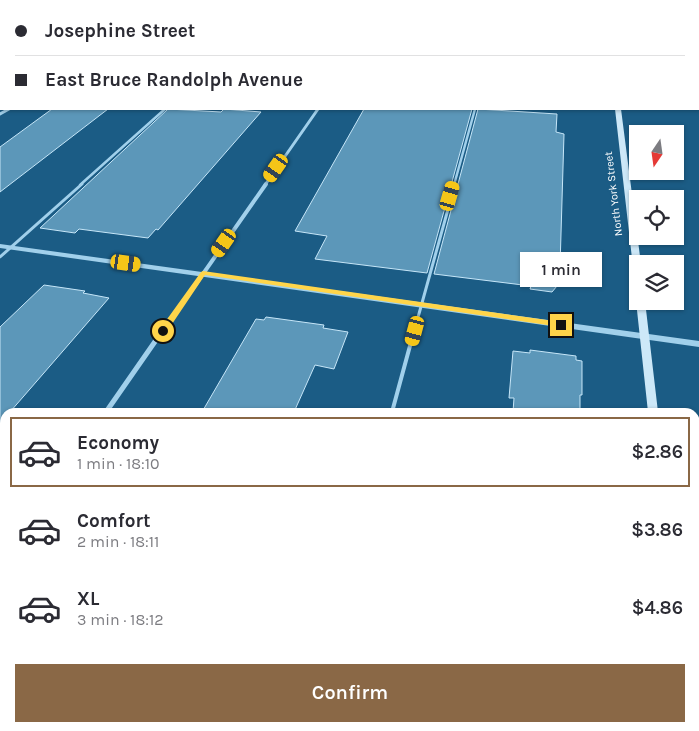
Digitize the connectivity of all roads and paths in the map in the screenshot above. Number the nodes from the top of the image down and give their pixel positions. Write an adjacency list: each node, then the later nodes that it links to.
1 (163, 110): 6 (lane)
2 (317, 110): 9 (street)
3 (474, 110): 10 (lane)
4 (618, 110): 7 (main road, North York Street)
5 (0, 246): 6 (street)
6 (10, 248): 8 (lane); 9 (street)
7 (635, 255)
8 (0, 257)
9 (203, 273): 10 (street); 14 (street)
10 (422, 304): 12 (street); 15 (lane)
11 (641, 310): 12 (main road)
12 (644, 336): 13 (street); 16 (main road)
13 (699, 344)
14 (109, 408)
15 (393, 408)
16 (653, 408)

